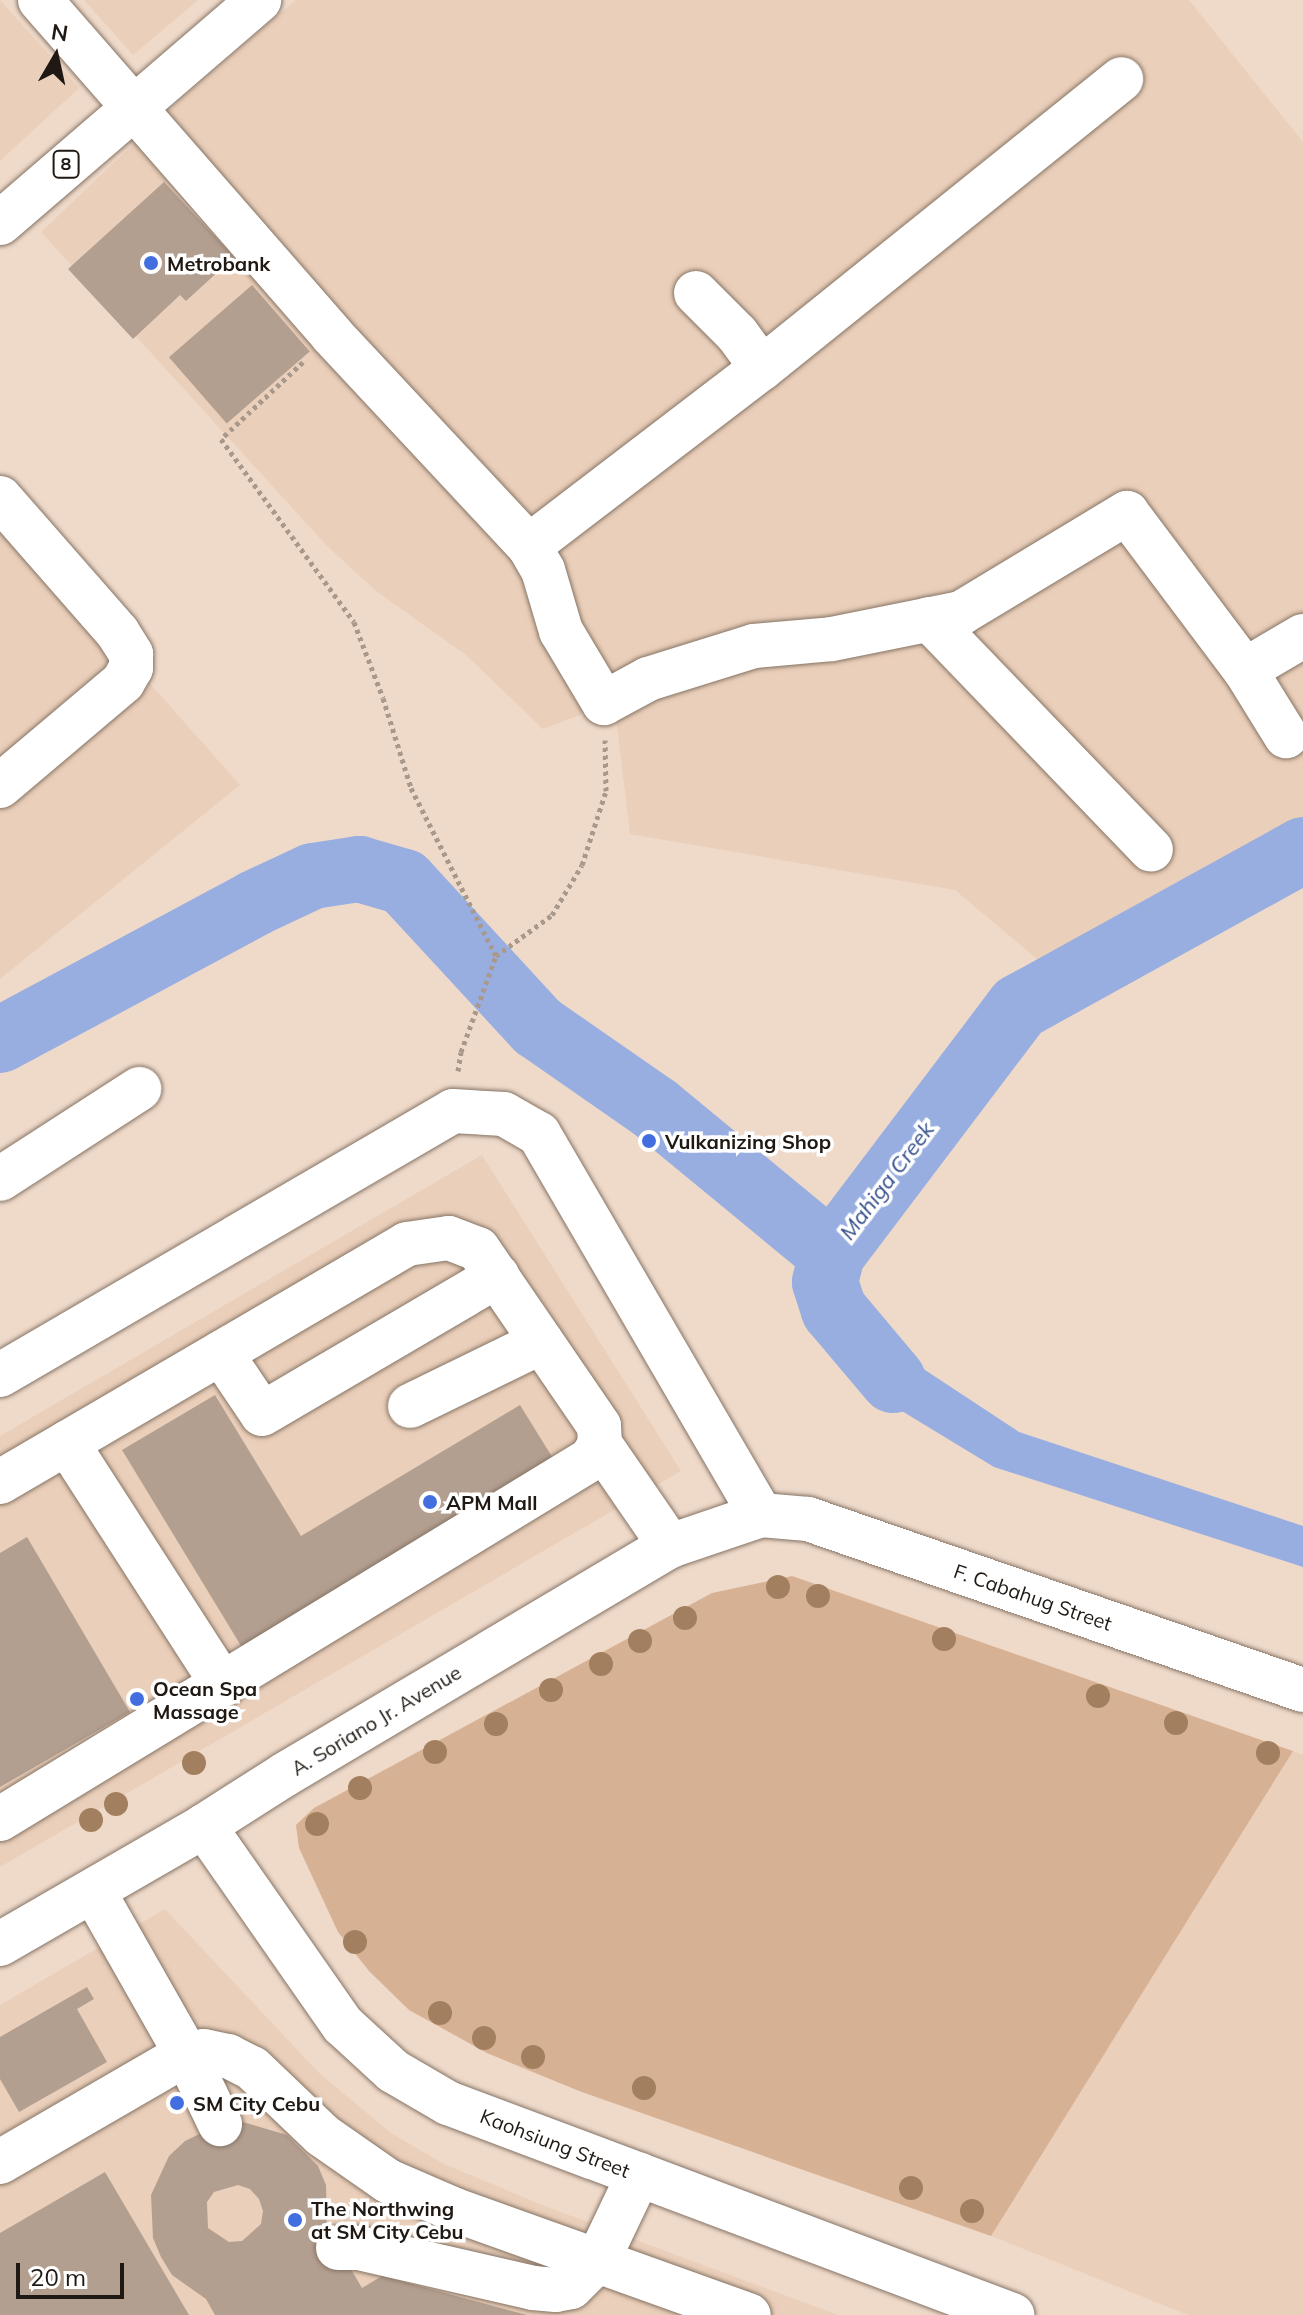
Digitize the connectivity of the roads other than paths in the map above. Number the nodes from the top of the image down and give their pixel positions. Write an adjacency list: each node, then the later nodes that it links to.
1 (40, 0): 4 (main road)
2 (259, 0): 4 (main road, 8)
3 (1121, 79): 7 (main road)
4 (132, 106): 5 (main road, 8); 9 (main road)
5 (0, 223)
6 (696, 293): 7 (main road)
7 (762, 368): 9 (main road)
8 (0, 498): 14 (main road)
9 (529, 546): 10 (main road)
10 (929, 619): 12 (main road); 15 (main road)
11 (1303, 636): 12 (main road)
12 (1245, 670): 13 (main road)
13 (1286, 736)
14 (0, 786)
15 (1151, 850)
16 (139, 1089): 17 (main road)
17 (0, 1179)
18 (497, 1276): 19 (main road); 20 (main road); 20 (main road)
19 (541, 1342): 22 (main road); 24 (main road)
20 (221, 1353): 23 (main road)
21 (0, 1375): 26 (main road)
22 (410, 1406)
23 (67, 1443): 25 (main road); 28 (main road)
24 (600, 1444): 27 (main road); 28 (main road)
25 (0, 1482)
26 (761, 1515): 27 (main road, A. Soriano Jr. Avenue); 29 (main road, F. Cabahug Street)
27 (670, 1546): 31 (main road, A. Soriano Jr. Avenue)
28 (223, 1685): 30 (main road)
29 (1303, 1690)
30 (0, 1819)
31 (204, 1826): 32 (main road, A. Soriano Jr. Avenue); 37 (main road, Kaohsiung Street)
32 (94, 1892): 33 (main road, A. Soriano Jr. Avenue); 34 (main road)
33 (0, 1944)
34 (186, 2054): 35 (main road); 36 (main road); 39 (main road)
35 (220, 2124)
36 (1, 2159)
37 (639, 2174): 39 (main road); 41 (main road, Kaohsiung Street)
38 (338, 2248): 39 (main road)
39 (598, 2260): 40 (main road)
40 (749, 2315)
41 (1012, 2315)

